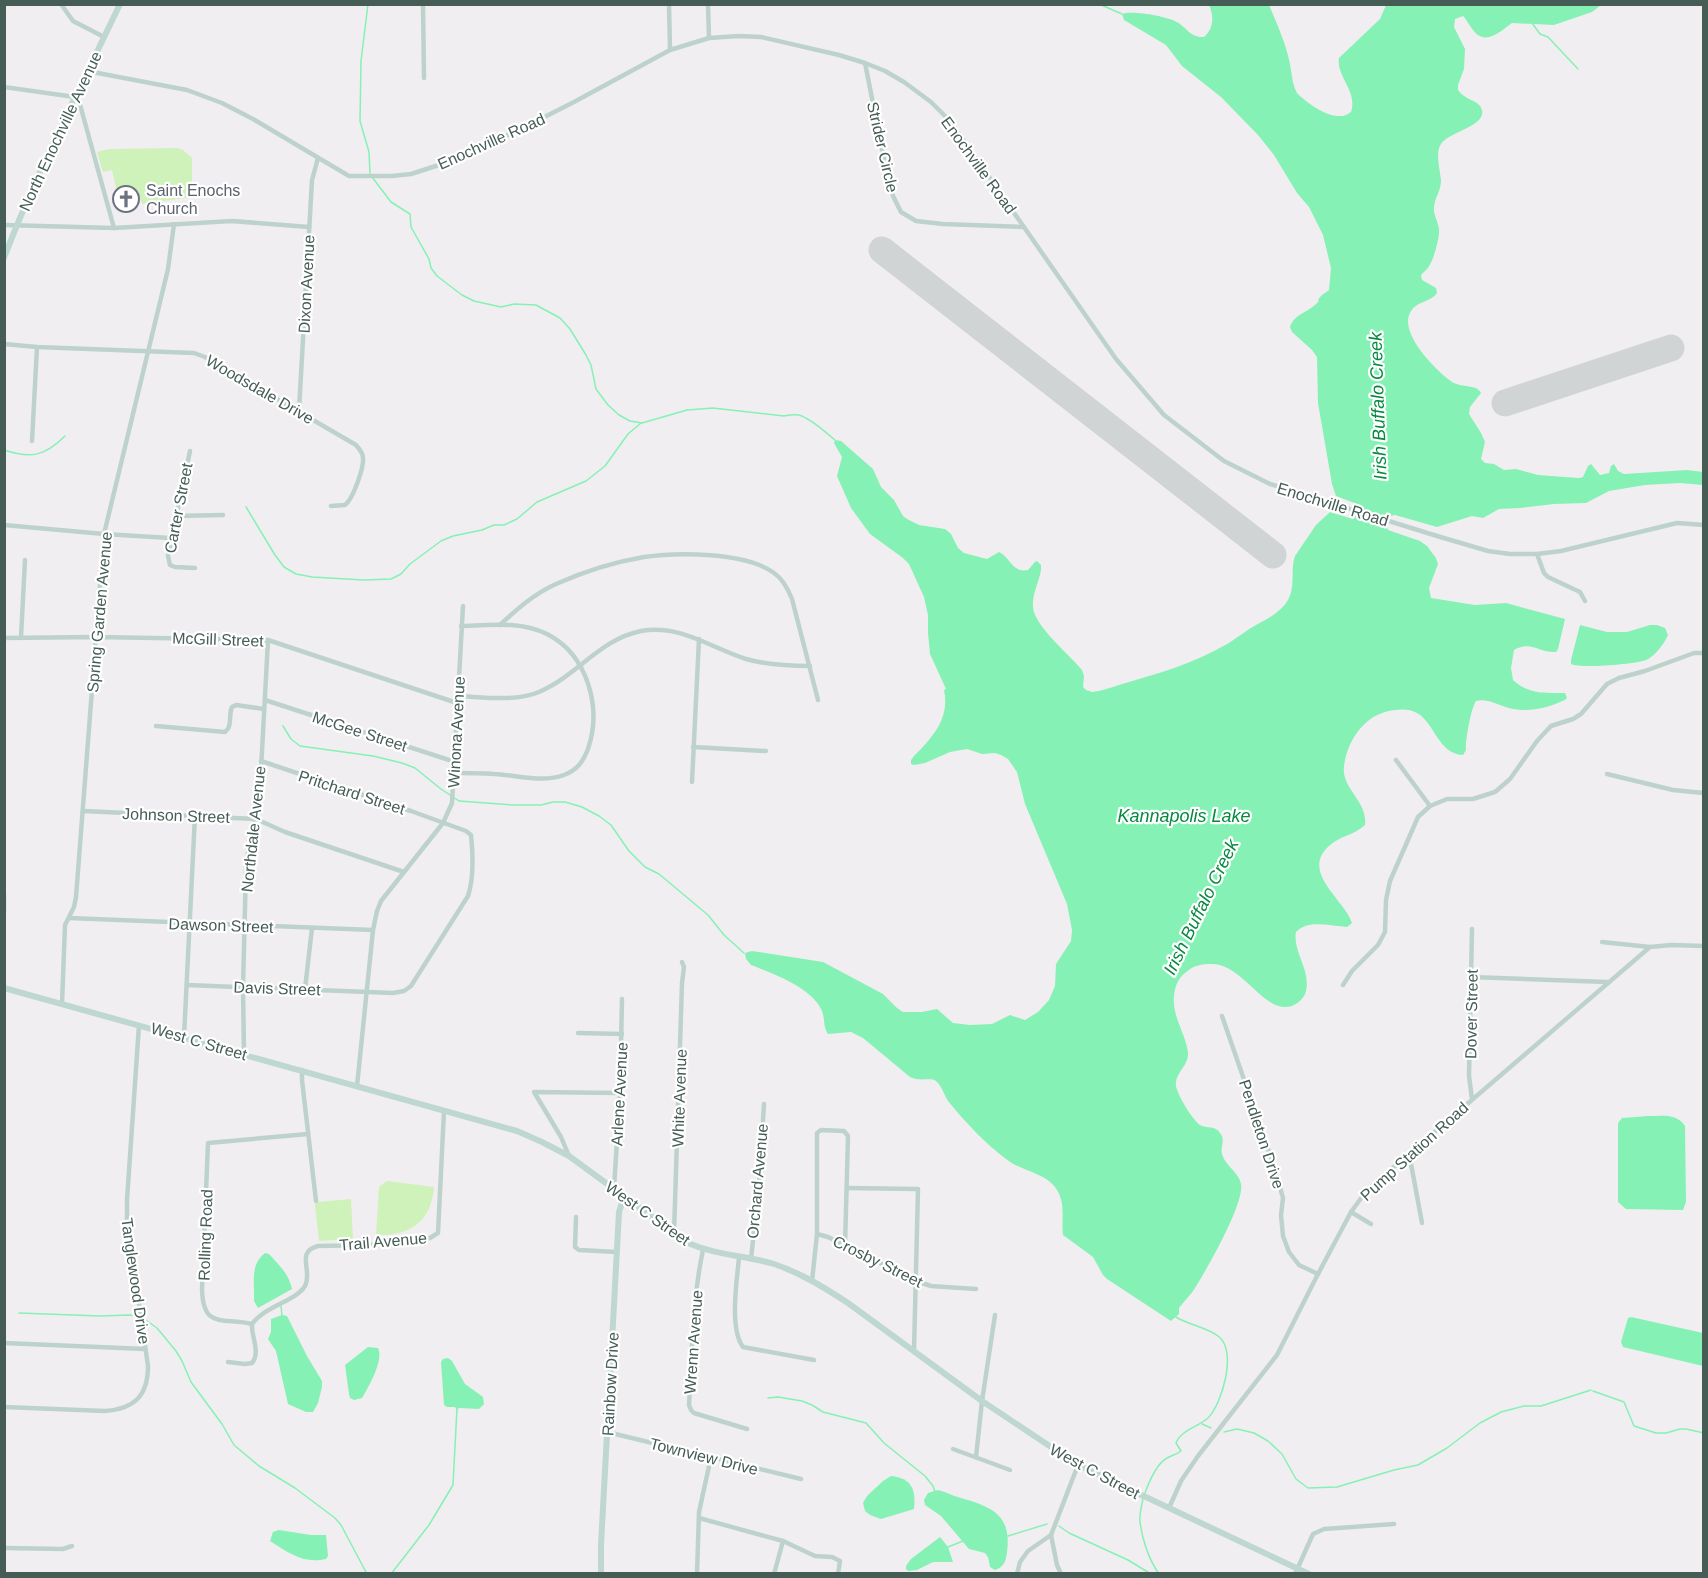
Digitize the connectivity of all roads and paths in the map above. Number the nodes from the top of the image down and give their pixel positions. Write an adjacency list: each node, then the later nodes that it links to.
1 (61, 4): 6 (street)
2 (120, 4): 6 (main road, North Enochville Avenue)
3 (423, 4): 11 (street)
4 (669, 4): 8 (street)
5 (708, 4): 7 (street)
6 (104, 37): 10 (main road, North Enochville Avenue)
7 (709, 38): 8 (street, Enochville Road); 9 (street, Enochville Road)
8 (670, 50): 14 (street, Enochville Road)
9 (865, 63): 18 (street, Enochville Road); 18 (street, Strider Circle)
10 (87, 71): 13 (main road, North Enochville Avenue); 14 (street, Enochville Road)
11 (424, 78)
12 (4, 87): 13 (street)
13 (75, 97): 17 (main road, North Enochville Avenue); 20 (street)
14 (318, 158): 19 (street, Dixon Avenue)
15 (174, 224): 19 (street); 20 (street); 24 (street, Spring Garden Avenue)
16 (4, 225): 17 (street)
17 (17, 226): 20 (street); 21 (main road, North Enochville Avenue)
18 (1023, 226): 35 (street, Enochville Road)
19 (309, 227): 25 (street, Dixon Avenue)
20 (114, 228)
21 (4, 258)
22 (4, 344): 23 (street, Woodsdale Drive)
23 (37, 347): 24 (street, Woodsdale Drive); 26 (street)
24 (148, 350): 25 (street, Woodsdale Drive); 33 (street, Spring Garden Avenue)
25 (298, 410): 28 (street, Woodsdale Drive)
26 (32, 441)
27 (190, 451): 30 (street, Carter Street)
28 (331, 506)
29 (223, 515): 30 (street)
30 (176, 516): 34 (street, Carter Street)
31 (4, 525): 33 (street)
32 (1704, 525): 35 (street, Enochville Road)
33 (104, 534): 34 (street); 43 (street, Spring Garden Avenue)
34 (170, 538): 37 (street, Carter Street)
35 (1537, 554): 38 (street)
36 (25, 560): 42 (street)
37 (195, 568)
38 (1585, 601)
39 (462, 606): 41 (street, Winona Avenue)
40 (500, 625): 41 (street); 48 (street); 49 (street)
41 (461, 626): 50 (street, Winona Avenue)
42 (21, 637): 43 (street, McGill Street); 44 (street, McGill Street)
43 (96, 637): 46 (street, McGill Street); 66 (street, Spring Garden Avenue)
44 (4, 638)
45 (699, 639): 48 (street); 49 (street); 56 (street)
46 (268, 640): 51 (street, Northdale Avenue); 53 (street, McGill Street)
47 (1704, 653): 65 (street)
48 (581, 666): 50 (street); 61 (street)
49 (810, 666): 52 (street)
50 (457, 696): 53 (street, Winona Avenue)
51 (265, 700): 54 (street, Northdale Avenue); 60 (street, McGee Street)
52 (818, 700)
53 (457, 703): 60 (street, Winona Avenue)
54 (264, 709): 55 (street); 59 (street, Northdale Avenue)
55 (156, 726)
56 (693, 747): 57 (street); 63 (street)
57 (766, 751)
58 (1396, 760): 65 (street)
59 (261, 761): 68 (street, Northdale Avenue); 69 (street, Pritchard Street)
60 (455, 762): 61 (street, Winona Avenue)
61 (455, 773): 69 (street, Winona Avenue)
62 (1607, 774): 64 (street)
63 (692, 782)
64 (1704, 793)
65 (1430, 807): 86 (street)
66 (83, 811): 67 (street, Johnson Street); 73 (street, Spring Garden Avenue)
67 (195, 815): 68 (street, Johnson Street); 74 (street)
68 (256, 819): 70 (street, Johnson Street); 75 (street, Northdale Avenue)
69 (443, 823): 70 (street, Winona Avenue); 90 (street, Pritchard Street)
70 (404, 872): 78 (street, Winona Avenue)
71 (4, 894): 72 (street)
72 (4, 913)
73 (69, 918): 74 (street, Dawson Street); 92 (street, Spring Garden Avenue)
74 (189, 924): 75 (street, Dawson Street); 85 (street)
75 (245, 926): 76 (street, Dawson Street); 87 (street, Northdale Avenue)
76 (312, 928): 78 (street, Dawson Street); 89 (street)
77 (1472, 929): 83 (street, Dover Street)
78 (373, 930): 90 (street, Winona Avenue)
79 (1602, 942): 81 (street)
80 (1704, 946): 81 (street)
81 (1650, 947): 84 (street, Pump Station Road)
82 (681, 962): 116 (street, White Avenue)
83 (1471, 977): 84 (street); 102 (street, Dover Street)
84 (1607, 982): 102 (street, Pump Station Road)
85 (187, 985): 87 (street, Davis Street); 97 (street)
86 (1343, 985)
87 (243, 987): 89 (street, Davis Street); 98 (street, Northdale Avenue)
88 (4, 988): 92 (main road, West C Street)
89 (305, 989): 90 (street, Davis Street)
90 (367, 992): 100 (street, Winona Avenue)
91 (622, 999): 96 (street, Arlene Avenue)
92 (62, 1004): 94 (main road, West C Street)
93 (1222, 1016): 123 (street, Pendleton Drive)
94 (139, 1025): 97 (main road, West C Street); 130 (street, Tanglewood Drive)
95 (578, 1033): 96 (street)
96 (622, 1034): 101 (street, Arlene Avenue)
97 (184, 1037): 98 (main road, West C Street)
98 (244, 1054): 99 (main road, West C Street)
99 (302, 1070): 100 (main road, West C Street); 105 (street)
100 (357, 1086): 104 (main road, West C Street)
101 (620, 1093): 107 (street); 108 (street, Arlene Avenue)
102 (1472, 1099): 106 (street, Pump Station Road)
103 (764, 1104): 122 (street, Orchard Avenue)
104 (444, 1111): 107 (main road, West C Street); 128 (street, Trail Avenue)
105 (308, 1134): 111 (street); 128 (street, Rolling Road)
106 (1409, 1153): 112 (street, Pump Station Road); 114 (street)
107 (569, 1156): 108 (main road, West C Street)
108 (614, 1188): 110 (main road, West C Street)
109 (848, 1188): 117 (street); 118 (street); 125 (street)
110 (624, 1196): 116 (main road, West C Street); 120 (main road, Rainbow Drive)
111 (316, 1201)
112 (1350, 1212): 115 (street); 123 (street, Pump Station Road)
113 (576, 1217): 120 (street)
114 (1422, 1223)
115 (1371, 1224)
116 (674, 1234): 119 (main road, West C Street)
117 (817, 1234): 118 (street, Crosby Street); 124 (street)
118 (846, 1246): 125 (street, Crosby Street)
119 (703, 1250): 121 (main road, West C Street); 136 (street, Wrenn Avenue)
120 (617, 1252): 137 (main road, Rainbow Drive)
121 (739, 1258): 122 (main road, West C Street); 132 (street)
122 (751, 1259): 124 (main road, West C Street)
123 (1318, 1274): 144 (street, Pump Station Road)
124 (812, 1281): 131 (main road, West C Street)
125 (916, 1281): 126 (street, Crosby Street); 131 (street)
126 (976, 1289)
127 (995, 1315): 134 (street)
128 (252, 1324): 133 (street)
129 (4, 1343): 130 (street)
130 (145, 1349): 135 (street, Tanglewood Drive)
131 (914, 1351): 134 (main road, West C Street)
132 (814, 1360)
133 (228, 1362)
134 (982, 1401): 140 (street); 141 (main road, West C Street)
135 (4, 1407)
136 (747, 1429)
137 (607, 1432): 139 (street, Townview Drive); 152 (main road, Rainbow Drive)
138 (952, 1449): 140 (street)
139 (711, 1457): 143 (street, Townview Drive); 145 (street)
140 (976, 1457): 142 (street)
141 (1078, 1466): 144 (main road, West C Street); 147 (street)
142 (1010, 1470)
143 (801, 1479)
144 (1169, 1508): 151 (main road, West C Street)
145 (699, 1518): 148 (street); 153 (street)
146 (1394, 1524): 151 (street)
147 (1051, 1536): 156 (street); 157 (street)
148 (783, 1541): 154 (street); 155 (street)
149 (72, 1546): 150 (street)
150 (4, 1548)
151 (1296, 1571): 158 (main road, West C Street)
152 (601, 1574)
153 (697, 1574)
154 (774, 1574)
155 (838, 1574)
156 (1017, 1574)
157 (1061, 1574)
158 (1310, 1574)

